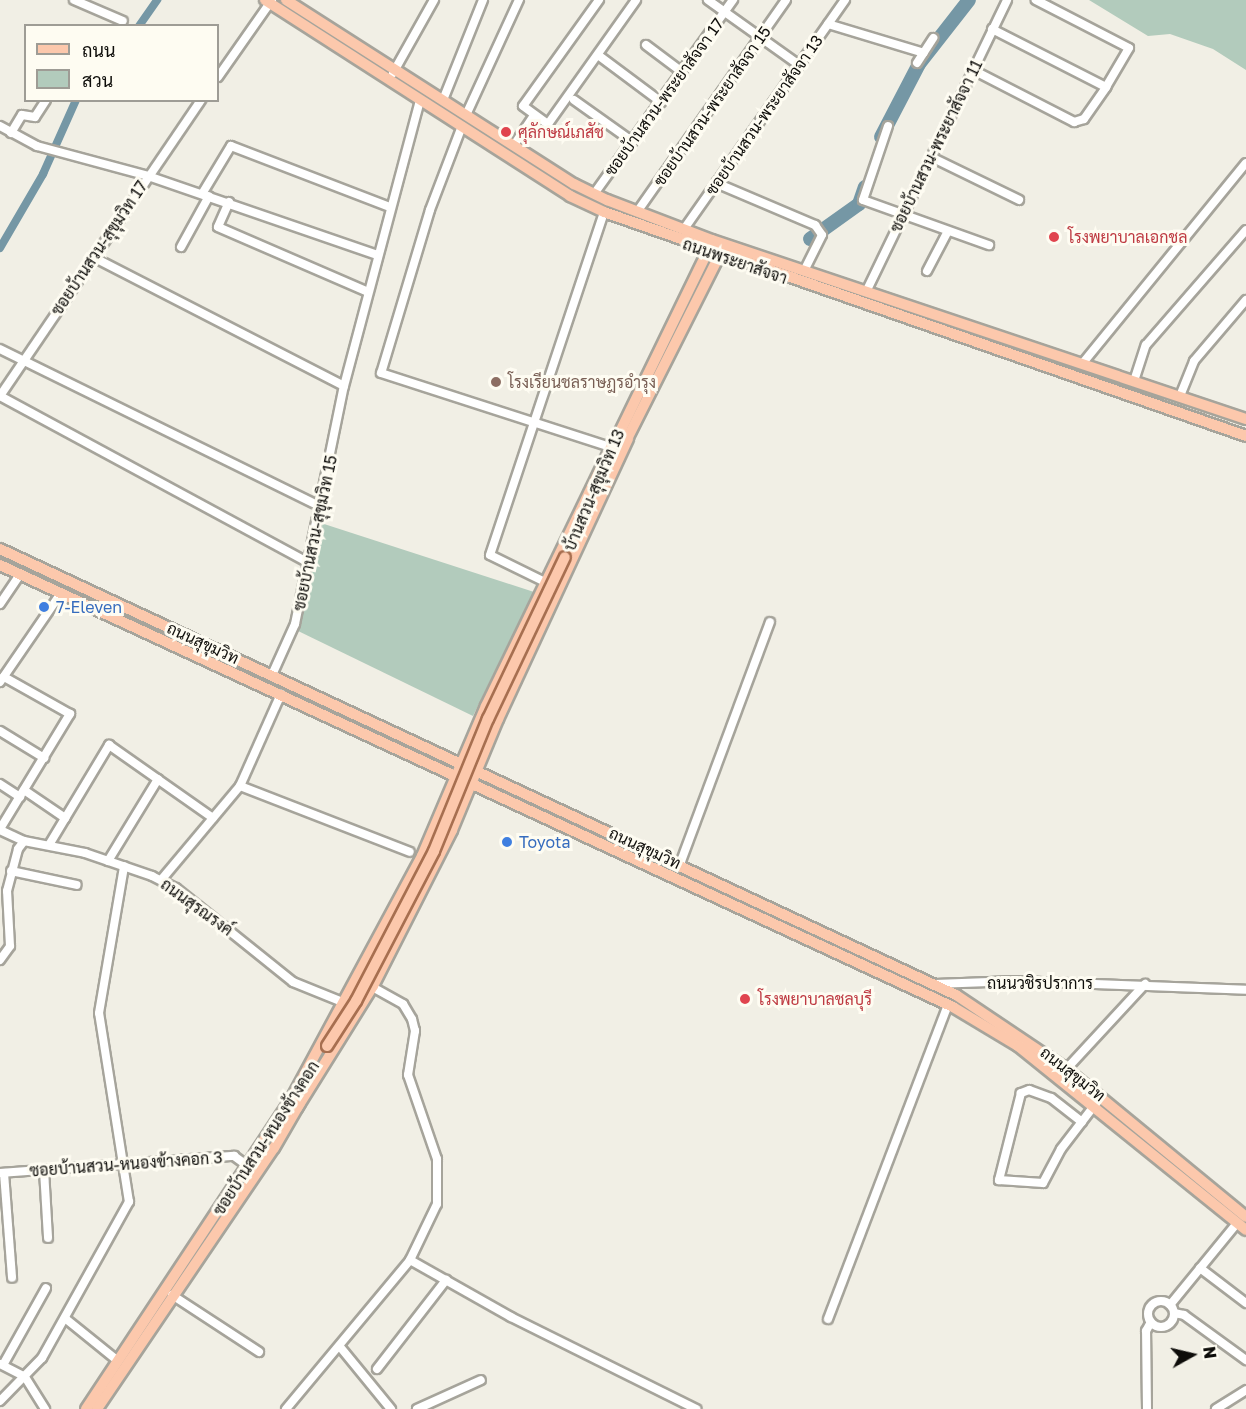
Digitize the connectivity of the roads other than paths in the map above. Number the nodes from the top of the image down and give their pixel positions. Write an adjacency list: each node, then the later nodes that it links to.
1 (74, 0): 16 (street)
2 (286, 0): 26 (main road, ถนนพระยาสัจจา)
3 (434, 0): 26 (street)
4 (483, 0): 33 (street)
5 (519, 0): 38 (street)
6 (599, 0): 39 (street)
7 (636, 0): 23 (street)
8 (708, 0): 15 (street)
9 (734, 0): 15 (street, ซอยบ้านสวน-พระยาสัจจา 17)
10 (786, 0): 19 (street, ซอยบ้านสวน-พระยาสัจจา 15)
11 (845, 0): 17 (street, ซอยบ้านสวน-พระยาสัจจา 13)
12 (1007, 0): 18 (street, ซอยบ้านสวน-พระยาสัจจา 11)
13 (1036, 0): 31 (street)
14 (269, 1): 29 (street); 30 (main road, ถนนพระยาสัจจา)
15 (725, 12): 19 (street); 28 (street, ซอยบ้านสวน-พระยาสัจจา 17)
16 (123, 21)
17 (828, 24): 22 (street); 25 (street, ซอยบ้านสวน-พระยาสัจจา 13)
18 (992, 29): 27 (street, ซอยบ้านสวน-พระยาสัจจา 11); 31 (street)
19 (760, 37): 25 (street); 56 (street, ซอยบ้านสวน-พระยาสัจจา 15)
20 (933, 38): 22 (street)
21 (646, 45): 28 (street)
22 (924, 53): 24 (street)
23 (598, 55): 37 (street); 39 (street)
24 (917, 63)
25 (799, 65): 49 (street, ซอยบ้านสวน-พระยาสัจจา 13)
26 (395, 69): 30 (street); 33 (main road, ถนนพระยาสัจจา)
27 (973, 70): 31 (street); 46 (street, ซอยบ้านสวน-พระยาสัจจา 11)
28 (682, 72): 37 (street, ซอยบ้านสวน-พระยาสัจจา 17)
29 (219, 76)
30 (389, 79): 32 (main road, ถนนพระยาสัจจา)
31 (1106, 87)
32 (420, 100): 41 (main road, ถนนพระยาสัจจา); 54 (street, ซอยบ้านสวน-สุขุมวิท 15)
33 (443, 100): 38 (main road, ถนนพระยาสัจจา)
34 (574, 100): 44 (street)
35 (45, 102): 43 (street)
36 (200, 102): 48 (street, ซอยบ้านสวน-สุขุมวิท 17)
37 (661, 102): 44 (street, ซอยบ้านสวน-พระยาสัจจา 17)
38 (466, 115): 45 (main road, ถนนพระยาสัจจา)
39 (534, 115): 45 (street)
40 (0, 126): 43 (street)
41 (462, 126): 55 (main road, ถนนพระยาสัจจา); 86 (street)
42 (888, 126): 57 (street)
43 (11, 133): 48 (street)
44 (633, 142): 50 (street, ซอยบ้านสวน-พระยาสัจจา 17)
45 (514, 146): 50 (main road, ถนนพระยาสัจจา)
46 (931, 157): 52 (street); 57 (street, ซอยบ้านสวน-พระยาสัจจา 11)
47 (1246, 163): 79 (street)
48 (148, 176): 51 (street); 68 (street, ซอยบ้านสวน-สุขุมวิท 17)
49 (716, 183): 58 (street, ซอยบ้านสวน-พระยาสัจจา 13); 69 (street)
50 (594, 194): 56 (main road, ถนนพระยาสัจจา)
51 (206, 195): 53 (street); 54 (street); 64 (street)
52 (1019, 200)
53 (229, 202): 66 (street); 71 (street)
54 (390, 207): 66 (street, ซอยบ้านสวน-สุขุมวิท 15)
55 (604, 212): 65 (main road, ถนนพระยาสัจจา); 86 (street)
56 (637, 212): 58 (main road, ถนนพระยาสัจจา)
57 (903, 215): 60 (street); 72 (street, ซอยบ้านสวน-พระยาสัจจา 11)
58 (684, 229): 61 (main road, ถนนพระยาสัจจา)
59 (1246, 230): 81 (street)
60 (948, 231): 63 (street); 70 (street)
61 (712, 240): 62 (main road, ถนนพระยาสัจจา); 65 (main road, บ้านสวน-สุขุมวิท 13)
62 (725, 244): 67 (main road, บ้านสวน-สุขุมวิท 13); 69 (main road, ถนนพระยาสัจจา)
63 (989, 245)
64 (181, 248)
65 (707, 252): 67 (main road, ถนนพระยาสัจจา); 88 (main road, บ้านสวน-สุขุมวิท 13)
66 (378, 255): 71 (street, ซอยบ้านสวน-สุขุมวิท 15)
67 (719, 256): 74 (main road, ถนนพระยาสัจจา); 88 (main road, บ้านสวน-สุขุมวิท 13)
68 (93, 257): 78 (street, ซอยบ้านสวน-สุขุมวิท 17); 82 (street)
69 (804, 271): 72 (main road, ถนนพระยาสัจจา)
70 (927, 271)
71 (368, 292): 82 (street, ซอยบ้านสวน-สุขุมวิท 15)
72 (866, 292): 74 (main road); 75 (main road, ถนนพระยาสัจจา)
73 (1246, 300): 84 (street)
74 (862, 305): 76 (main road, ถนนพระยาสัจจา)
75 (982, 330): 76 (main road); 79 (main road, ถนนพระยาสัจจา)
76 (975, 344): 80 (main road, ถนนพระยาสัจจา)
77 (0, 350): 78 (street)
78 (22, 361): 83 (street, ซอยบ้านสวน-สุขุมวิท 17); 90 (street)
79 (1082, 364): 80 (main road); 81 (main road, ถนนพระยาสัจจา)
80 (1073, 377): 87 (main road, ถนนพระยาสัจจา)
81 (1134, 381): 84 (main road, ถนนพระยาสัจจา)
82 (344, 386): 90 (street, ซอยบ้านสวน-สุขุมวิท 15)
83 (0, 396): 92 (street)
84 (1180, 396): 85 (main road, ถนนพระยาสัจจา)
85 (1246, 419)
86 (533, 423): 89 (street); 95 (street)
87 (1246, 436)
88 (622, 437): 89 (main road); 105 (main road); 135 (main road, บ้านสวน-สุขุมวิท 13, bridge)
89 (610, 447): 95 (main road)
90 (323, 508): 92 (street, ซอยบ้านสวน-สุขุมวิท 15)
91 (0, 549): 99 (main road, ถนนสุขุมวิท)
92 (309, 564): 99 (street, ซอยบ้านสวน-สุขุมวิท 15)
93 (0, 565): 94 (main road, ถนนสุขุมวิท)
94 (20, 574): 96 (main road, ถนนสุขุมวิท); 97 (street)
95 (545, 582): 104 (main road)
96 (61, 593): 100 (street); 101 (main road, ถนนสุขุมวิท)
97 (0, 604)
98 (770, 622): 121 (street)
99 (272, 675): 104 (main road, ถนนสุขุมวิท)
100 (2, 680): 103 (street)
101 (281, 694): 106 (main road, ถนนสุขุมวิท); 110 (street)
102 (0, 731): 103 (street)
103 (44, 758): 111 (street)
104 (460, 762): 105 (main road, ถนนสุขุมวิท); 106 (main road)
105 (477, 770): 108 (main road); 121 (main road, ถนนสุขุมวิท)
106 (456, 775): 108 (main road, ถนนสุขุมวิท); 117 (main road)
107 (158, 779): 112 (street); 113 (street); 120 (street)
108 (473, 783): 119 (main road); 134 (main road, ถนนสุขุมวิท)
109 (0, 784): 111 (street)
110 (240, 786): 113 (street); 118 (street)
111 (22, 794): 112 (street); 114 (street)
112 (65, 818): 116 (street)
113 (213, 818): 124 (street)
114 (0, 829): 115 (street, ถนนสุรณรงค์)
115 (24, 841): 116 (street, ถนนสุรณรงค์); 123 (street)
116 (49, 845): 120 (street, ถนนสุรณรงค์)
117 (427, 846): 119 (main road); 133 (main road)
118 (410, 852)
119 (441, 853): 131 (main road)
120 (108, 861): 122 (street, ถนนสุรณรงค์)
121 (680, 864): 129 (main road, ถนนสุขุมวิท)
122 (124, 866): 124 (street, ถนนสุรณรงค์); 140 (street)
123 (11, 871): 125 (street); 127 (street)
124 (160, 880): 133 (street, ถนนสุรณรงค์)
125 (77, 885)
126 (0, 920): 127 (street)
127 (12, 923): 128 (street)
128 (0, 960)
129 (935, 984): 130 (street, ถนนวชิรปราการ); 136 (main road, ถนนสุขุมวิท)
130 (1145, 984): 132 (street, ถนนวชิรปราการ); 136 (street)
131 (372, 987): 137 (main road); 147 (street)
132 (1246, 990)
133 (345, 1003): 137 (main road)
134 (948, 1004): 136 (main road, ถนนสุขุมวิท); 156 (street)
135 (327, 1046): 137 (main road, ซอยบ้านสวน-หนองข้างคอก)
136 (1063, 1073): 138 (main road, ถนนสุขุมวิท); 144 (main road, ถนนสุขุมวิท)
137 (293, 1105): 141 (main road, ซอยบ้านสวน-หนองข้างคอก); 152 (main road, ซอยบ้านสวน-หนองข้างคอก)
138 (1094, 1106): 139 (street); 144 (main road, ถนนสุขุมวิท)
139 (1082, 1122): 139 (street)
140 (125, 1163): 141 (street, ซอยบ้านสวน-หนองข้างคอก 3); 142 (street, ซอยบ้านสวน-หนองข้างคอก 3); 155 (street)
141 (248, 1166): 161 (main road, ซอยบ้านสวน-หนองข้างคอก)
142 (44, 1170): 143 (street, ซอยบ้านสวน-หนองข้างคอก 3); 146 (street)
143 (2, 1173): 149 (street)
144 (1242, 1215): 145 (main road, ถนนสุขุมวิท); 148 (street)
145 (1246, 1230)
146 (48, 1238)
147 (410, 1260): 150 (street); 158 (street)
148 (1200, 1268): 153 (street); 154 (street)
149 (12, 1278)
150 (446, 1280): 163 (street); 174 (street)
151 (46, 1288): 162 (street)
152 (171, 1295): 159 (street); 170 (main road, ซอยบ้านสวน-หนองข้างคอก)
153 (1246, 1304)
154 (1172, 1309): 157 (street); 157 (street); 160 (street)
155 (66, 1319): 161 (street); 164 (street)
156 (828, 1319)
157 (1150, 1322): 175 (street)
158 (341, 1348): 171 (street); 172 (street)
159 (259, 1352)
160 (1246, 1360)
161 (118, 1361): 169 (main road, ซอยบ้านสวน-หนองข้างคอก)
162 (1, 1364): 164 (street)
163 (377, 1369)
164 (25, 1377): 167 (street); 168 (street)
165 (481, 1380): 173 (street)
166 (1246, 1390): 176 (street)
167 (0, 1401)
168 (45, 1409)
169 (86, 1409)
170 (97, 1409)
171 (285, 1409)
172 (391, 1409)
173 (417, 1409)
174 (696, 1409)
175 (1147, 1409)
176 (1216, 1409)

